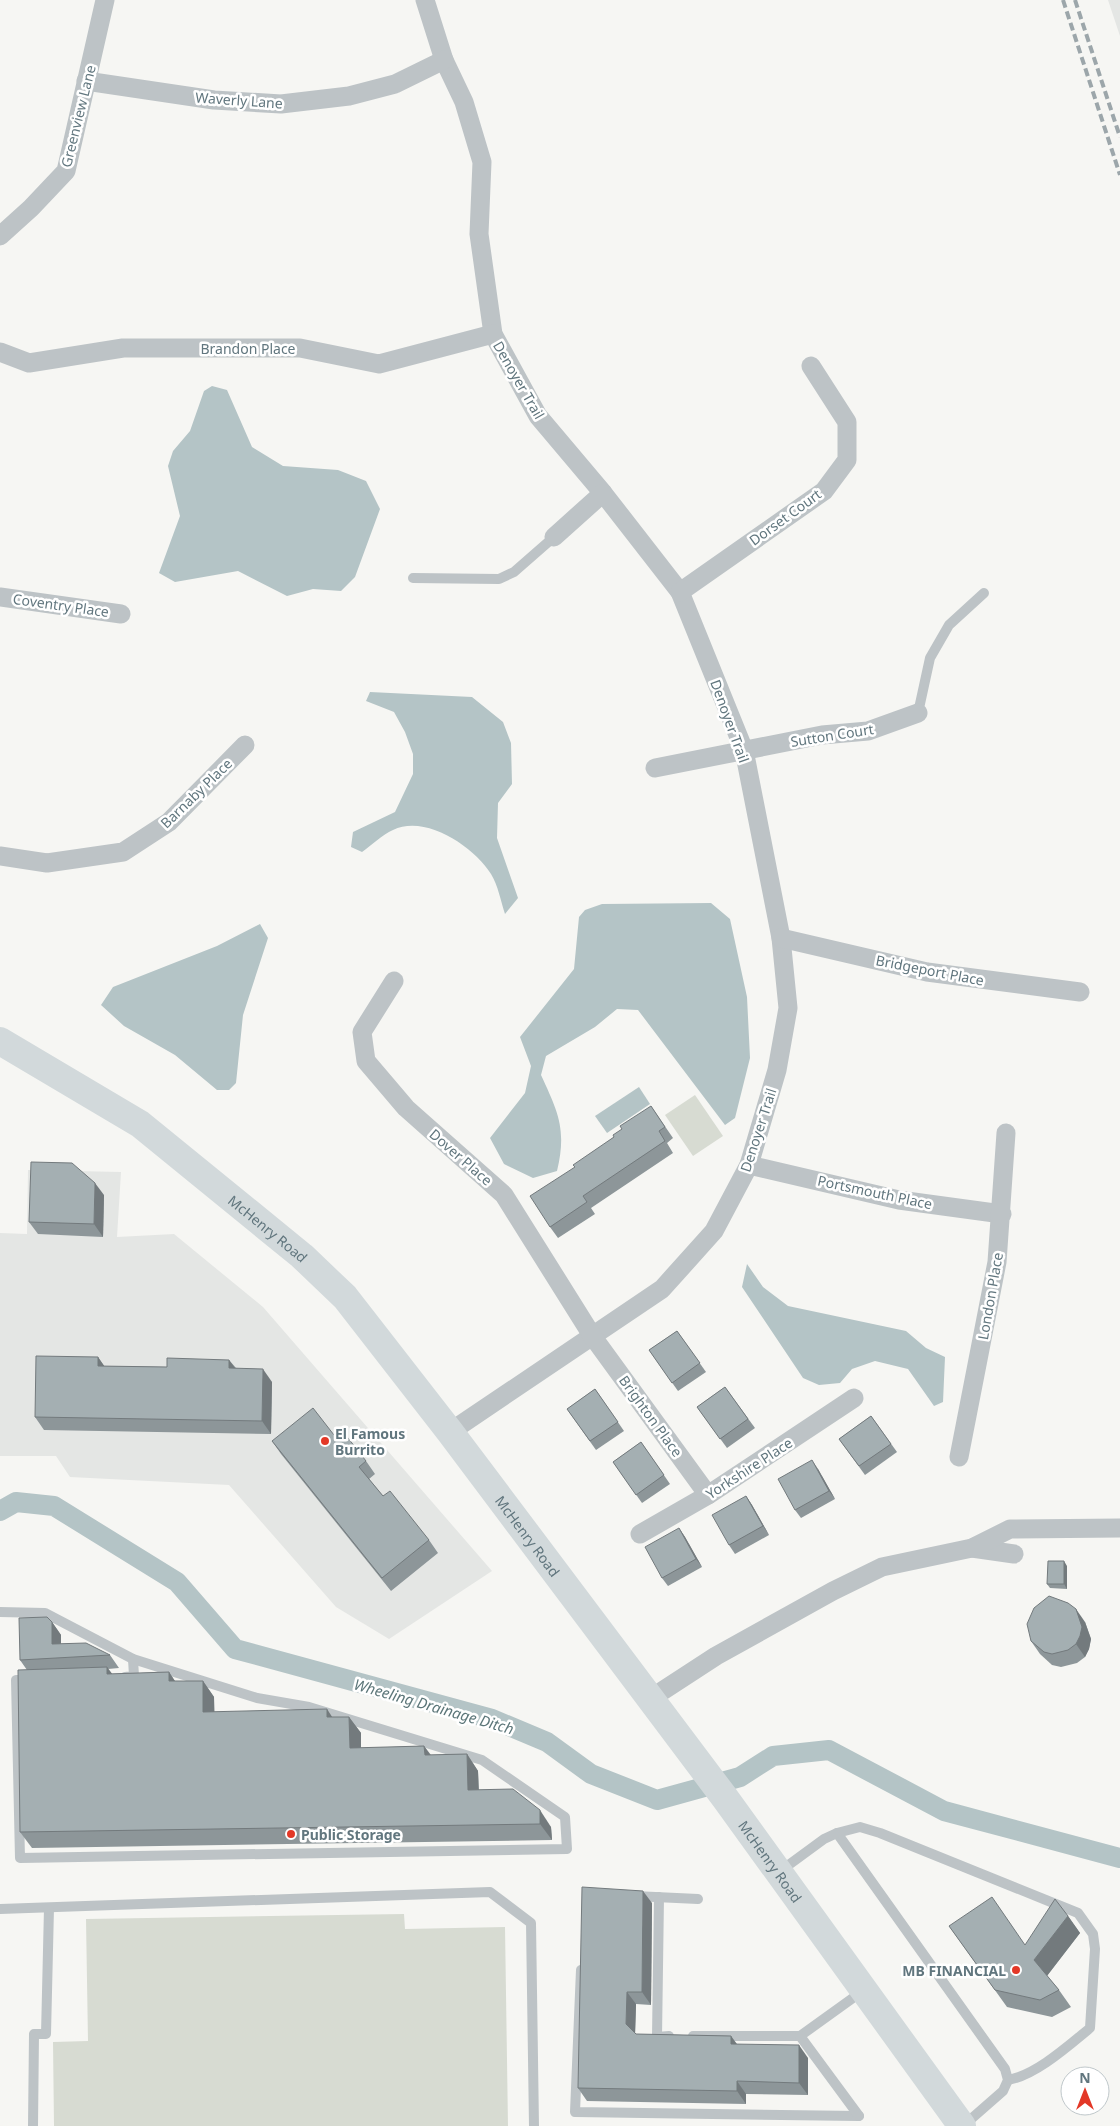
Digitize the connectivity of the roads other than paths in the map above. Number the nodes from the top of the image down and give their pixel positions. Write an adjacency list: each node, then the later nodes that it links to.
1 (105, 0): 4 (street, Greenview Lane)
2 (425, 0): 3 (street, Denoyer Trail)
3 (444, 60): 4 (street, Waverly Lane); 6 (street, Denoyer Trail)
4 (86, 82): 5 (street, Greenview Lane)
5 (0, 236)
6 (493, 334): 7 (street, Brandon Place); 9 (street, Denoyer Trail)
7 (0, 352)
8 (810, 366): 12 (street, Dorset Court)
9 (603, 493): 10 (street); 12 (street, Denoyer Trail)
10 (554, 537): 11 (lane)
11 (413, 578)
12 (680, 592): 18 (street, Denoyer Trail)
13 (984, 594): 16 (lane)
14 (0, 597): 15 (street, Coventry Place)
15 (121, 614)
16 (918, 713): 18 (street, Sutton Court)
17 (245, 745): 20 (street, Barnaby Place)
18 (744, 750): 19 (street, Sutton Court); 21 (street, Denoyer Trail)
19 (655, 768)
20 (0, 856)
21 (781, 938): 23 (street, Bridgeport Place); 26 (street, Denoyer Trail)
22 (394, 981): 28 (street, Dover Place)
23 (1080, 992)
24 (0, 1041): 30 (main road, McHenry Road)
25 (1006, 1133): 27 (street, London Place)
26 (749, 1165): 27 (street, Portsmouth Place); 28 (street, Denoyer Trail)
27 (1002, 1214): 31 (street, London Place)
28 (593, 1337): 30 (street, Denoyer Trail); 32 (street, Brighton Place)
29 (854, 1398): 32 (street, Yorkshire Place)
30 (450, 1432): 41 (main road, McHenry Road)
31 (959, 1457)
32 (708, 1495): 34 (street, Yorkshire Place)
33 (1120, 1528): 35 (street)
34 (640, 1534)
35 (972, 1548): 36 (street); 41 (street)
36 (1014, 1554)
37 (0, 1612): 38 (lane)
38 (133, 1659): 39 (lane); 40 (lane)
39 (114, 1677)
40 (36, 1679)
41 (650, 1699): 43 (main road, McHenry Road)
42 (837, 1833): 43 (lane); 52 (lane); 52 (lane)
43 (778, 1873): 50 (main road, McHenry Road)
44 (621, 1895): 45 (lane)
45 (659, 1897): 46 (lane); 51 (lane)
46 (698, 1899)
47 (49, 1908): 48 (lane); 53 (lane); 54 (lane)
48 (0, 1909)
49 (581, 1963): 51 (lane)
50 (864, 1990): 51 (lane); 55 (main road, McHenry Road)
51 (800, 2036)
52 (1008, 2080): 55 (lane)
53 (33, 2126)
54 (534, 2126)
55 (963, 2126)

